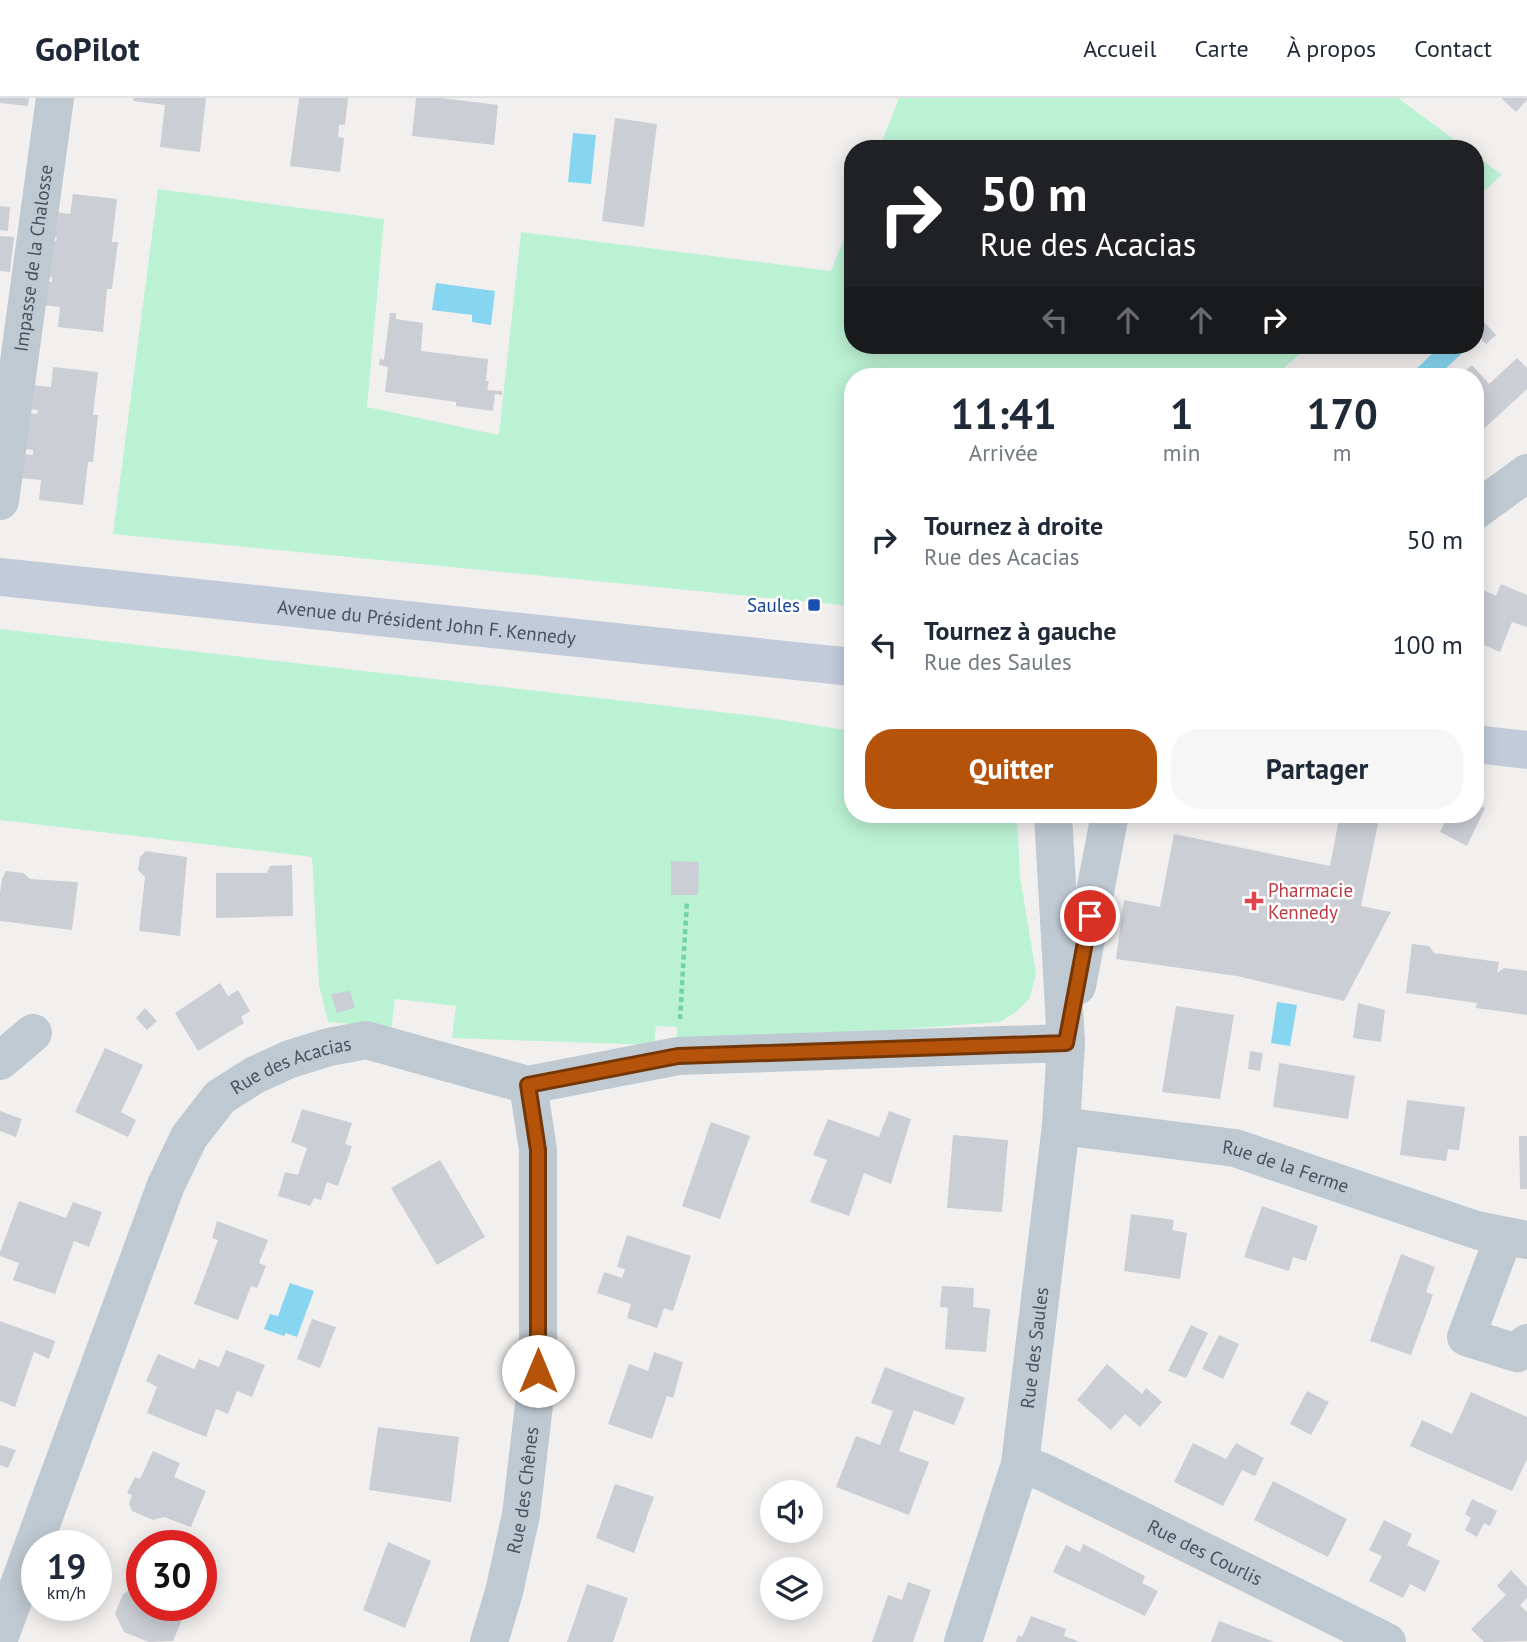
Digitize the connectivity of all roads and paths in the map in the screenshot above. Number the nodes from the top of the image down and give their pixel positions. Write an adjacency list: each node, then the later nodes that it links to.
1 (55, 98): 3 (street, Impasse de la Chalosse)
2 (1527, 473): 4 (street)
3 (0, 501)
4 (1484, 504)
5 (0, 577): 6 (main road, Avenue du Président John F. Kennedy)
6 (844, 666)
7 (1484, 745): 8 (main road)
8 (1527, 750)
9 (1054, 823): 13 (street, Rue des Saules)
10 (1108, 823): 13 (street, Rue des Saules)
11 (687, 901): 14 (path)
12 (33, 1033): 15 (street)
13 (1066, 1043): 14 (street, Rue des Acacias); 17 (street, Rue des Saules)
14 (678, 1056): 16 (street, Rue des Acacias)
15 (0, 1061)
16 (528, 1085): 21 (street, Rue des Acacias); 22 (street, Rue des Chênes)
17 (1061, 1126): 18 (street, Rue de la Ferme); 20 (street, Rue des Saules)
18 (1515, 1238): 19 (street, Rue de la Ferme)
19 (1527, 1343)
20 (1020, 1464): 23 (street, Rue des Saules); 24 (street, Rue des Courlis)
21 (0, 1636)
22 (489, 1642)
23 (963, 1642)
24 (1387, 1642)

